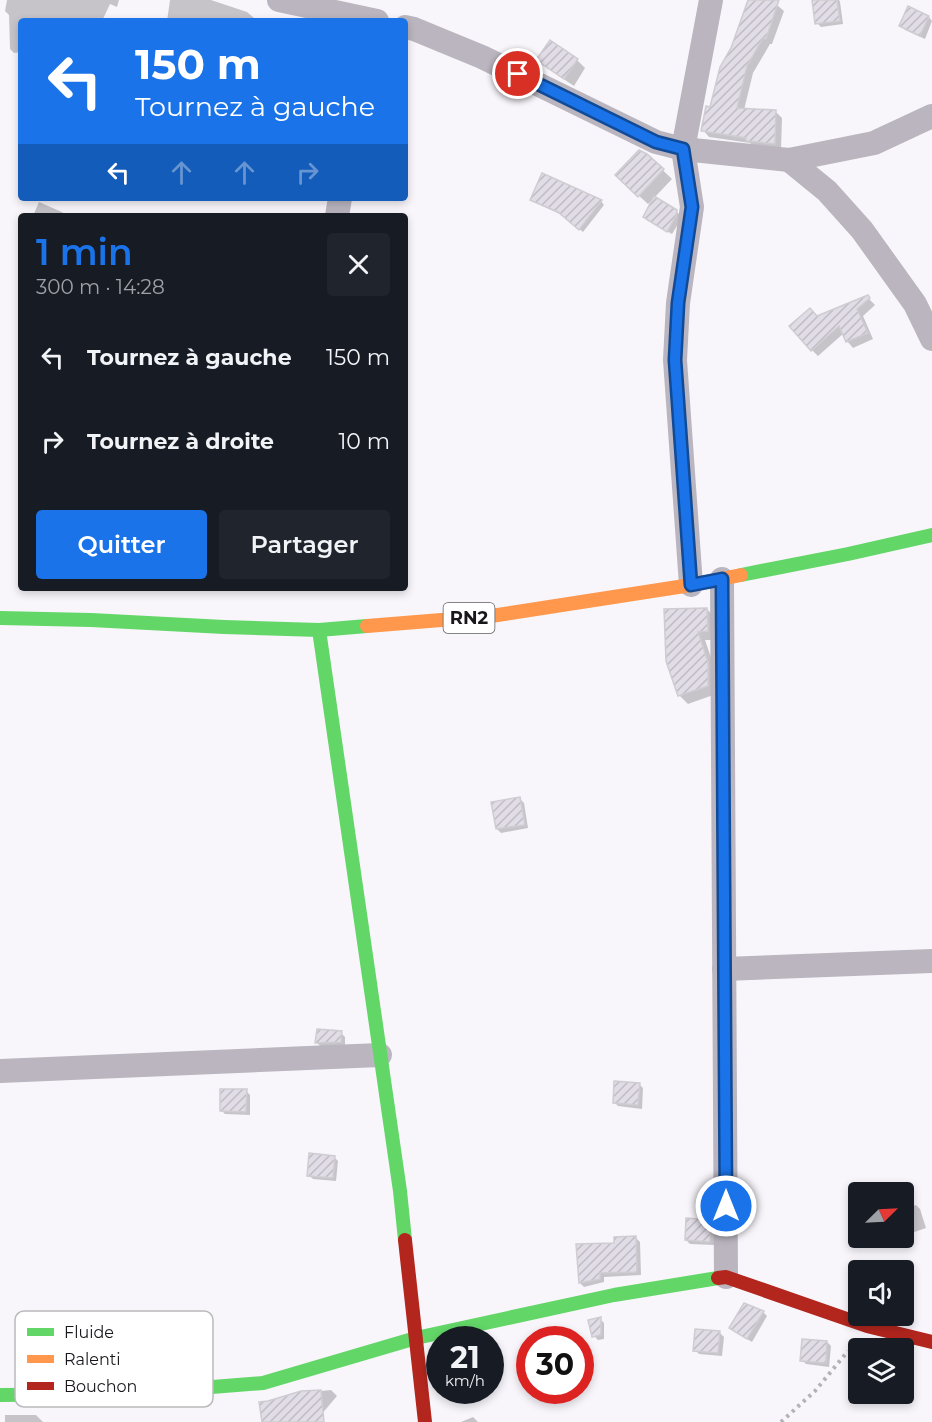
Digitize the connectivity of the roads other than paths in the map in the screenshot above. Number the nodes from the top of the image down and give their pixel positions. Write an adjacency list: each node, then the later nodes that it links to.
1 (279, 0): 3 (street)
2 (711, 0): 6 (street)
3 (367, 15)
4 (408, 28): 6 (street)
5 (932, 116): 7 (street)
6 (683, 149): 7 (street); 11 (street)
7 (789, 160): 8 (street)
8 (932, 339)
9 (932, 536): 10 (main road, RN2)
10 (722, 579): 11 (main road, RN2); 15 (street)
11 (691, 585): 13 (main road, RN2)
12 (0, 618): 13 (main road, RN2)
13 (319, 630): 16 (main road)
14 (932, 961): 15 (street)
15 (724, 969): 18 (street)
16 (380, 1055): 17 (street); 19 (main road)
17 (0, 1071)
18 (726, 1277): 19 (main road); 20 (main road)
19 (416, 1338): 21 (main road); 24 (main road)
20 (932, 1341)
21 (213, 1387)
22 (0, 1395): 23 (main road)
23 (15, 1395)
24 (425, 1422)

